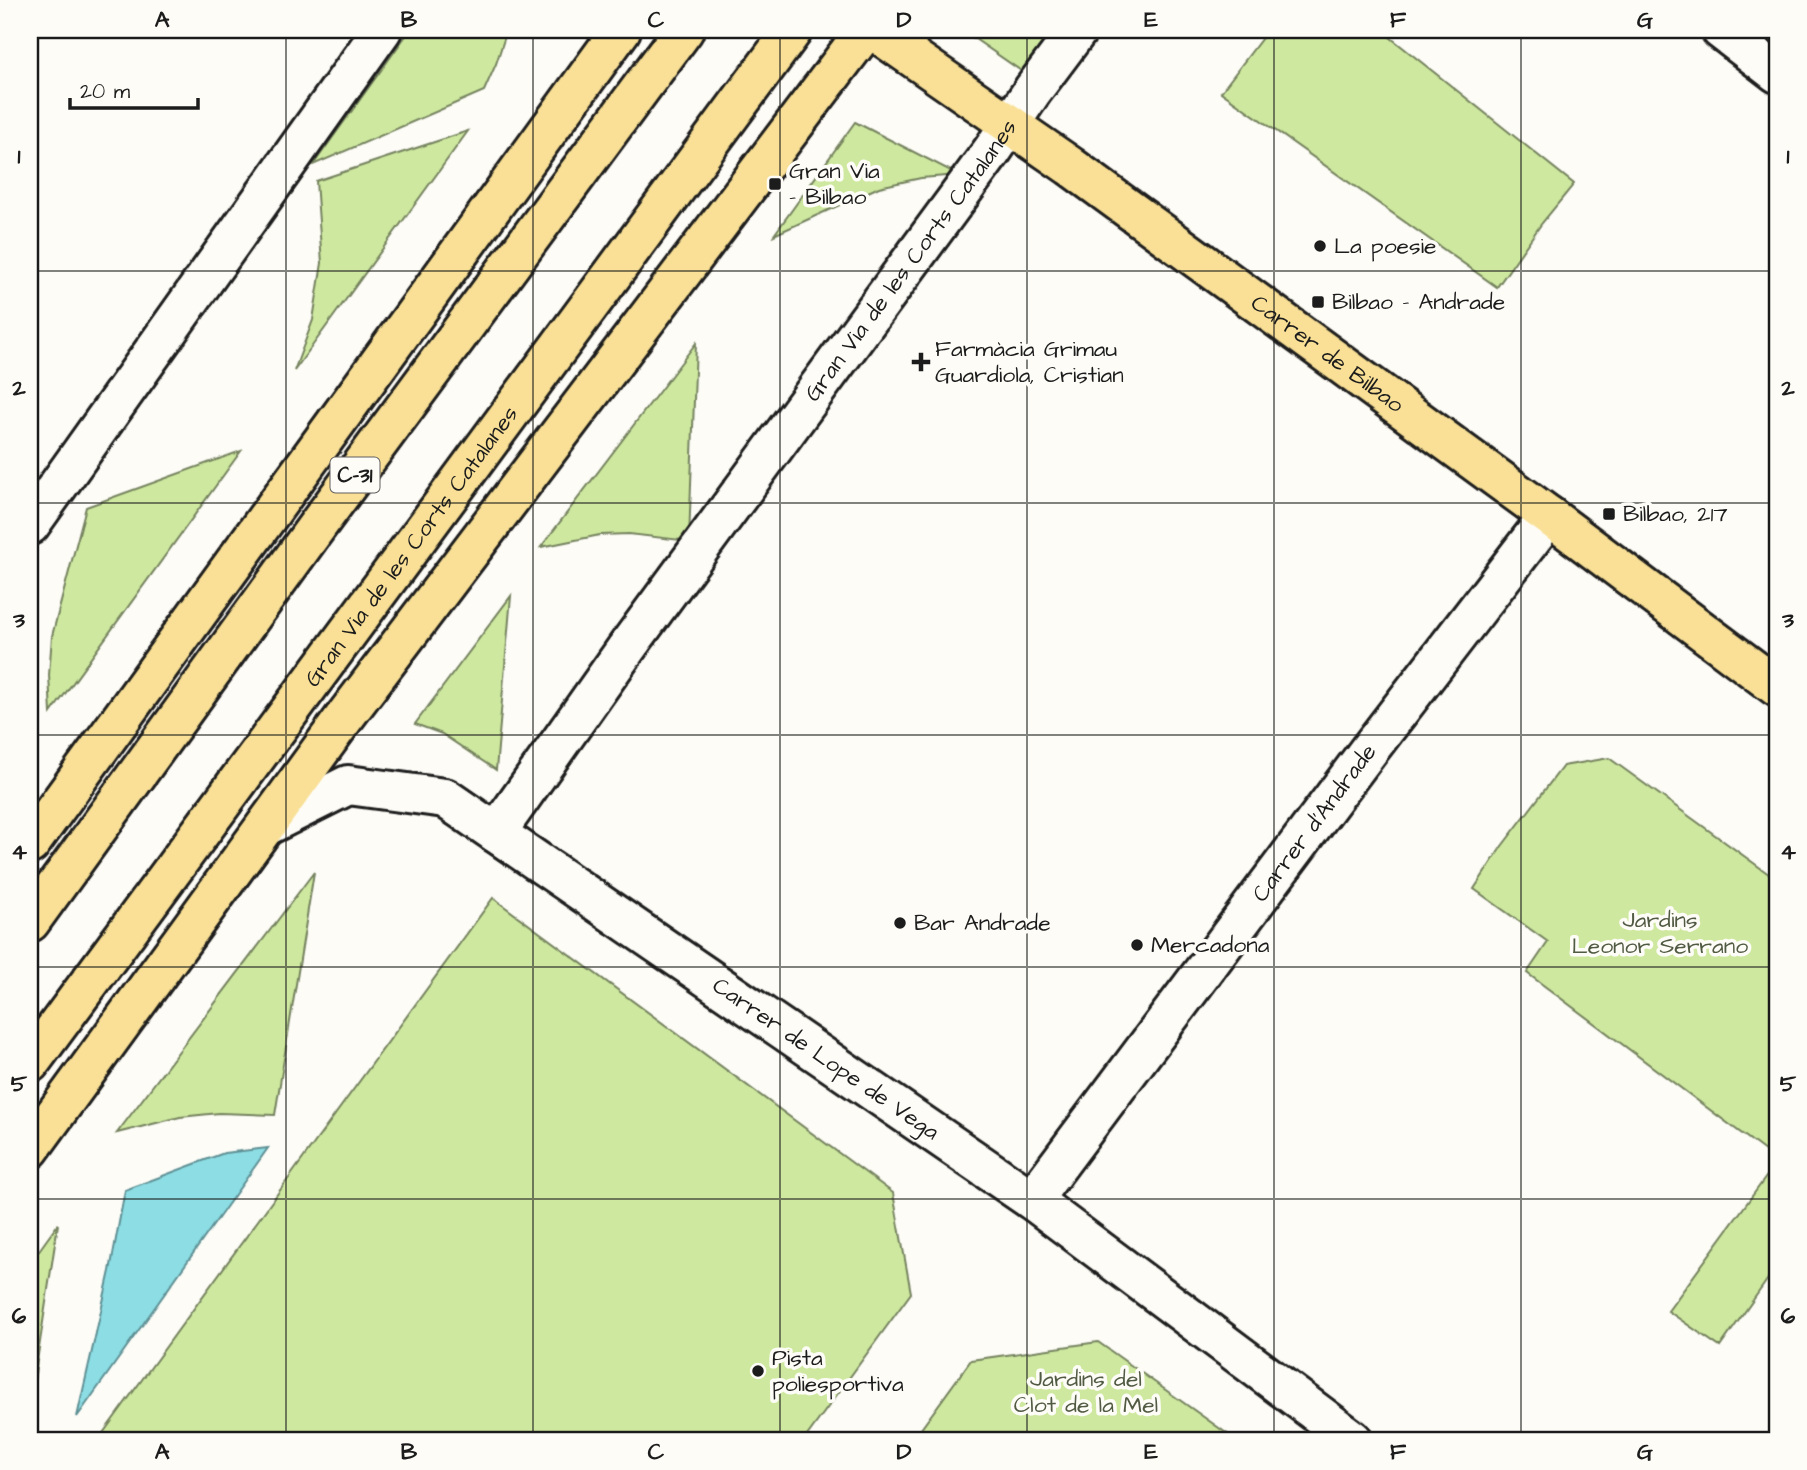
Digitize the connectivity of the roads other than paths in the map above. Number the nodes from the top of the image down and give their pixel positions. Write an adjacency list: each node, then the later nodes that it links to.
1 (382, 30): 12 (street)
2 (621, 30): 16 (main road)
3 (684, 30): 17 (main road, C-31)
4 (793, 30): 18 (main road, Gran Via de les Corts Catalanes)
5 (866, 30): 14 (main road)
6 (873, 30): 10 (main road, Carrer de Bilbao)
7 (1078, 30): 10 (street, Gran Via de les Corts Catalanes)
8 (1721, 30): 9 (street)
9 (1777, 73)
10 (1010, 124): 11 (main road, Carrer de Bilbao); 15 (street, Gran Via de les Corts Catalanes)
11 (1549, 516): 13 (main road, Carrer de Bilbao); 20 (street, Carrer d'Andrade)
12 (30, 525)
13 (1777, 687)
14 (266, 826): 15 (street, Carrer de Lope de Vega); 19 (main road)
15 (496, 833): 20 (street, Carrer de Lope de Vega)
16 (30, 844)
17 (30, 922)
18 (30, 1063)
19 (30, 1149)
20 (1032, 1200): 21 (street, Carrer de Lope de Vega)
21 (1353, 1440)

